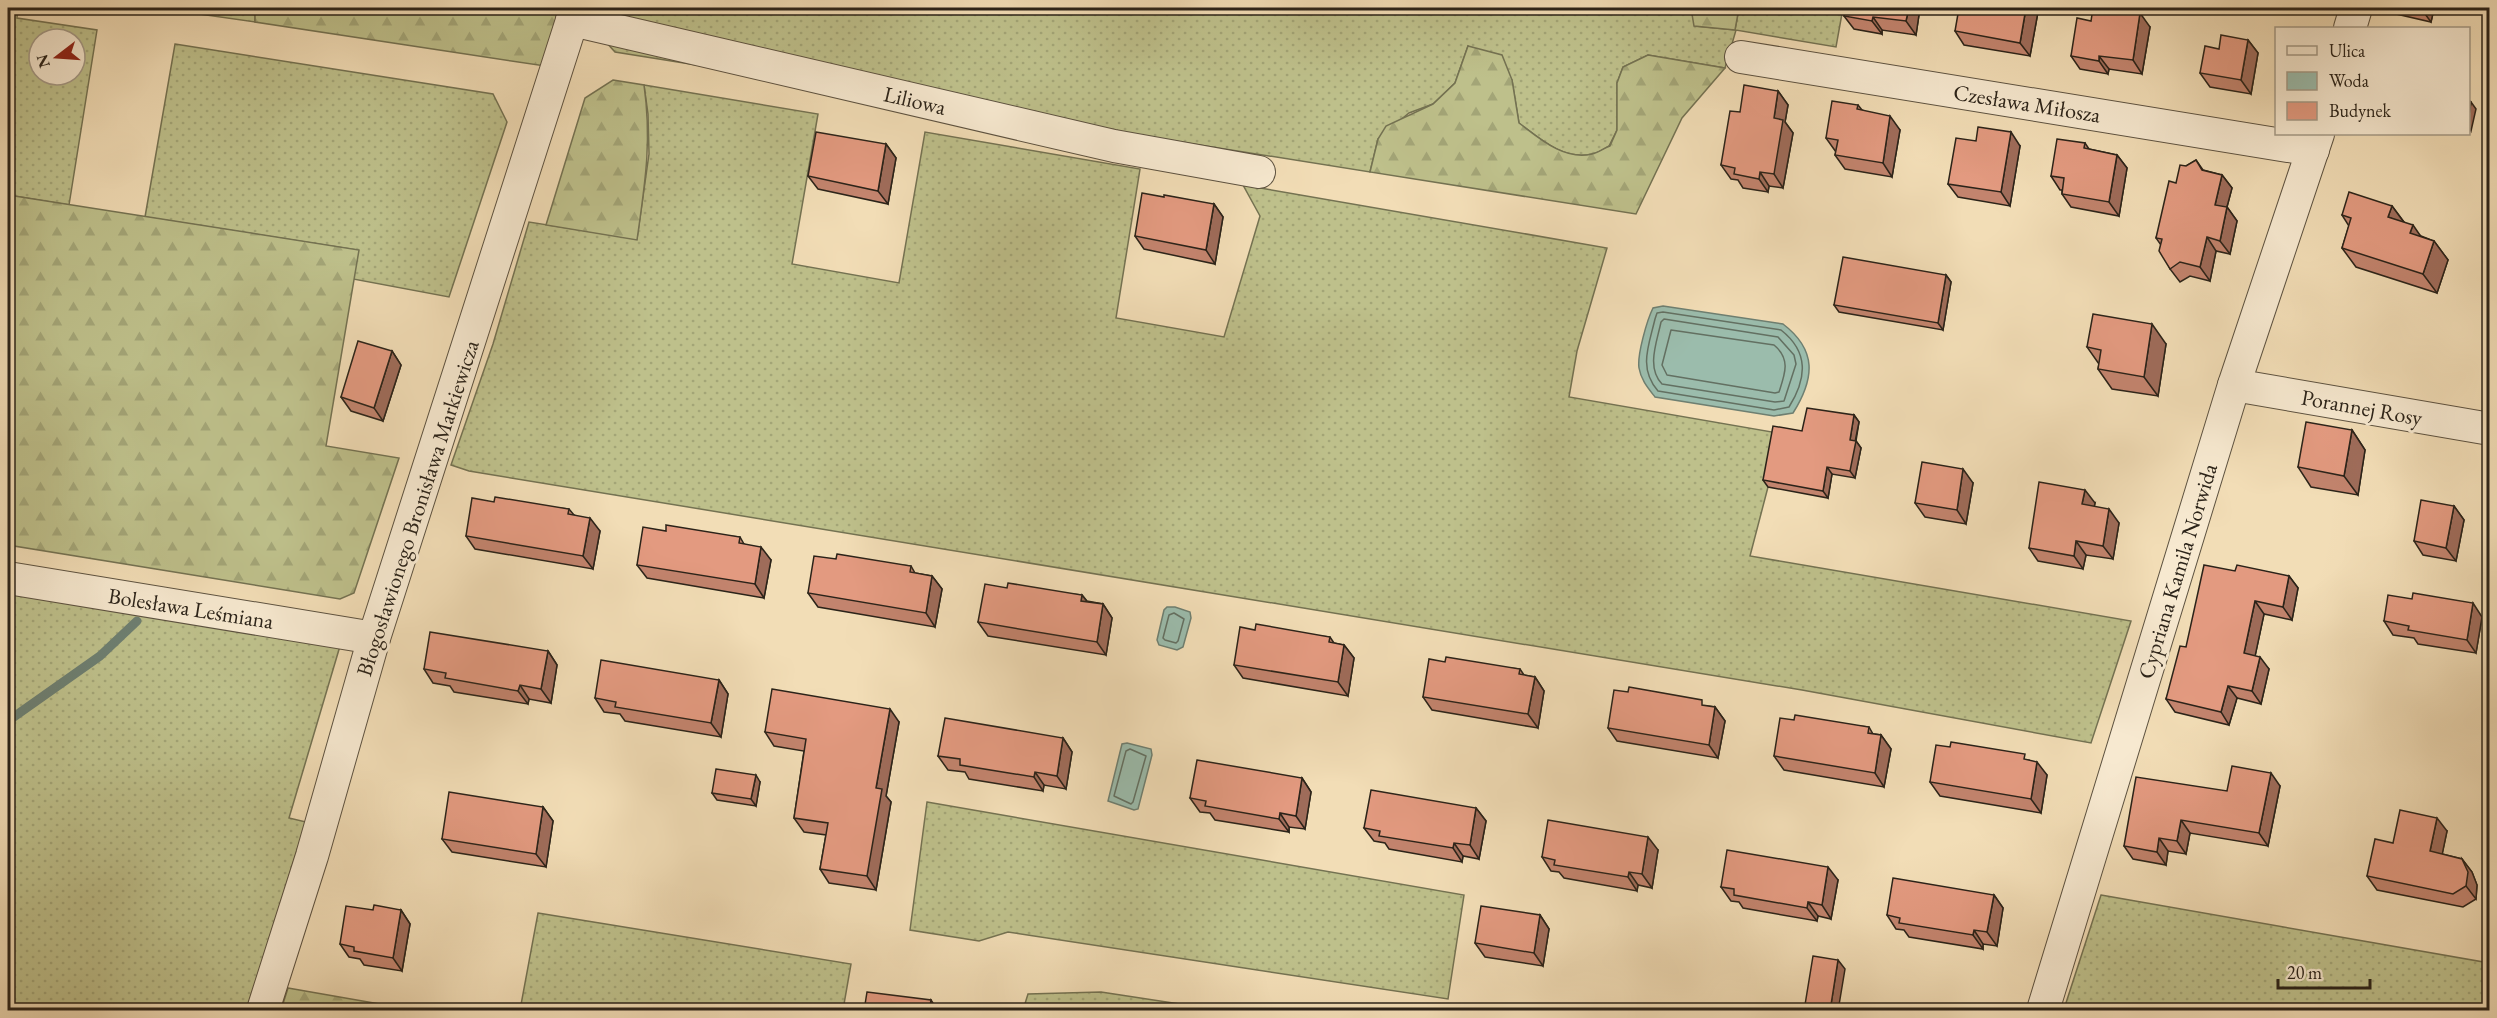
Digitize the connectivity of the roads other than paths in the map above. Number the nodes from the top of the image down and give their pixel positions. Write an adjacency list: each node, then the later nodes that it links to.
1 (2356, 8): 3 (street)
2 (574, 14): 6 (street, Liliowa); 10 (street, Błogosławionego Bronisława Markiewicza)
3 (2350, 27)
4 (1741, 57): 5 (street, Czesława Miłosza)
5 (2315, 142): 7 (street, Cypriana Kamila Norwida)
6 (1259, 172)
7 (2234, 385): 8 (street, Porannej Rosy); 12 (street, Cypriana Kamila Norwida)
8 (2490, 429)
9 (8, 578): 10 (street, Bolesława Leśmiana)
10 (374, 639): 11 (street, Błogosławionego Bronisława Markiewicza)
11 (263, 1011)
12 (2043, 1011)

